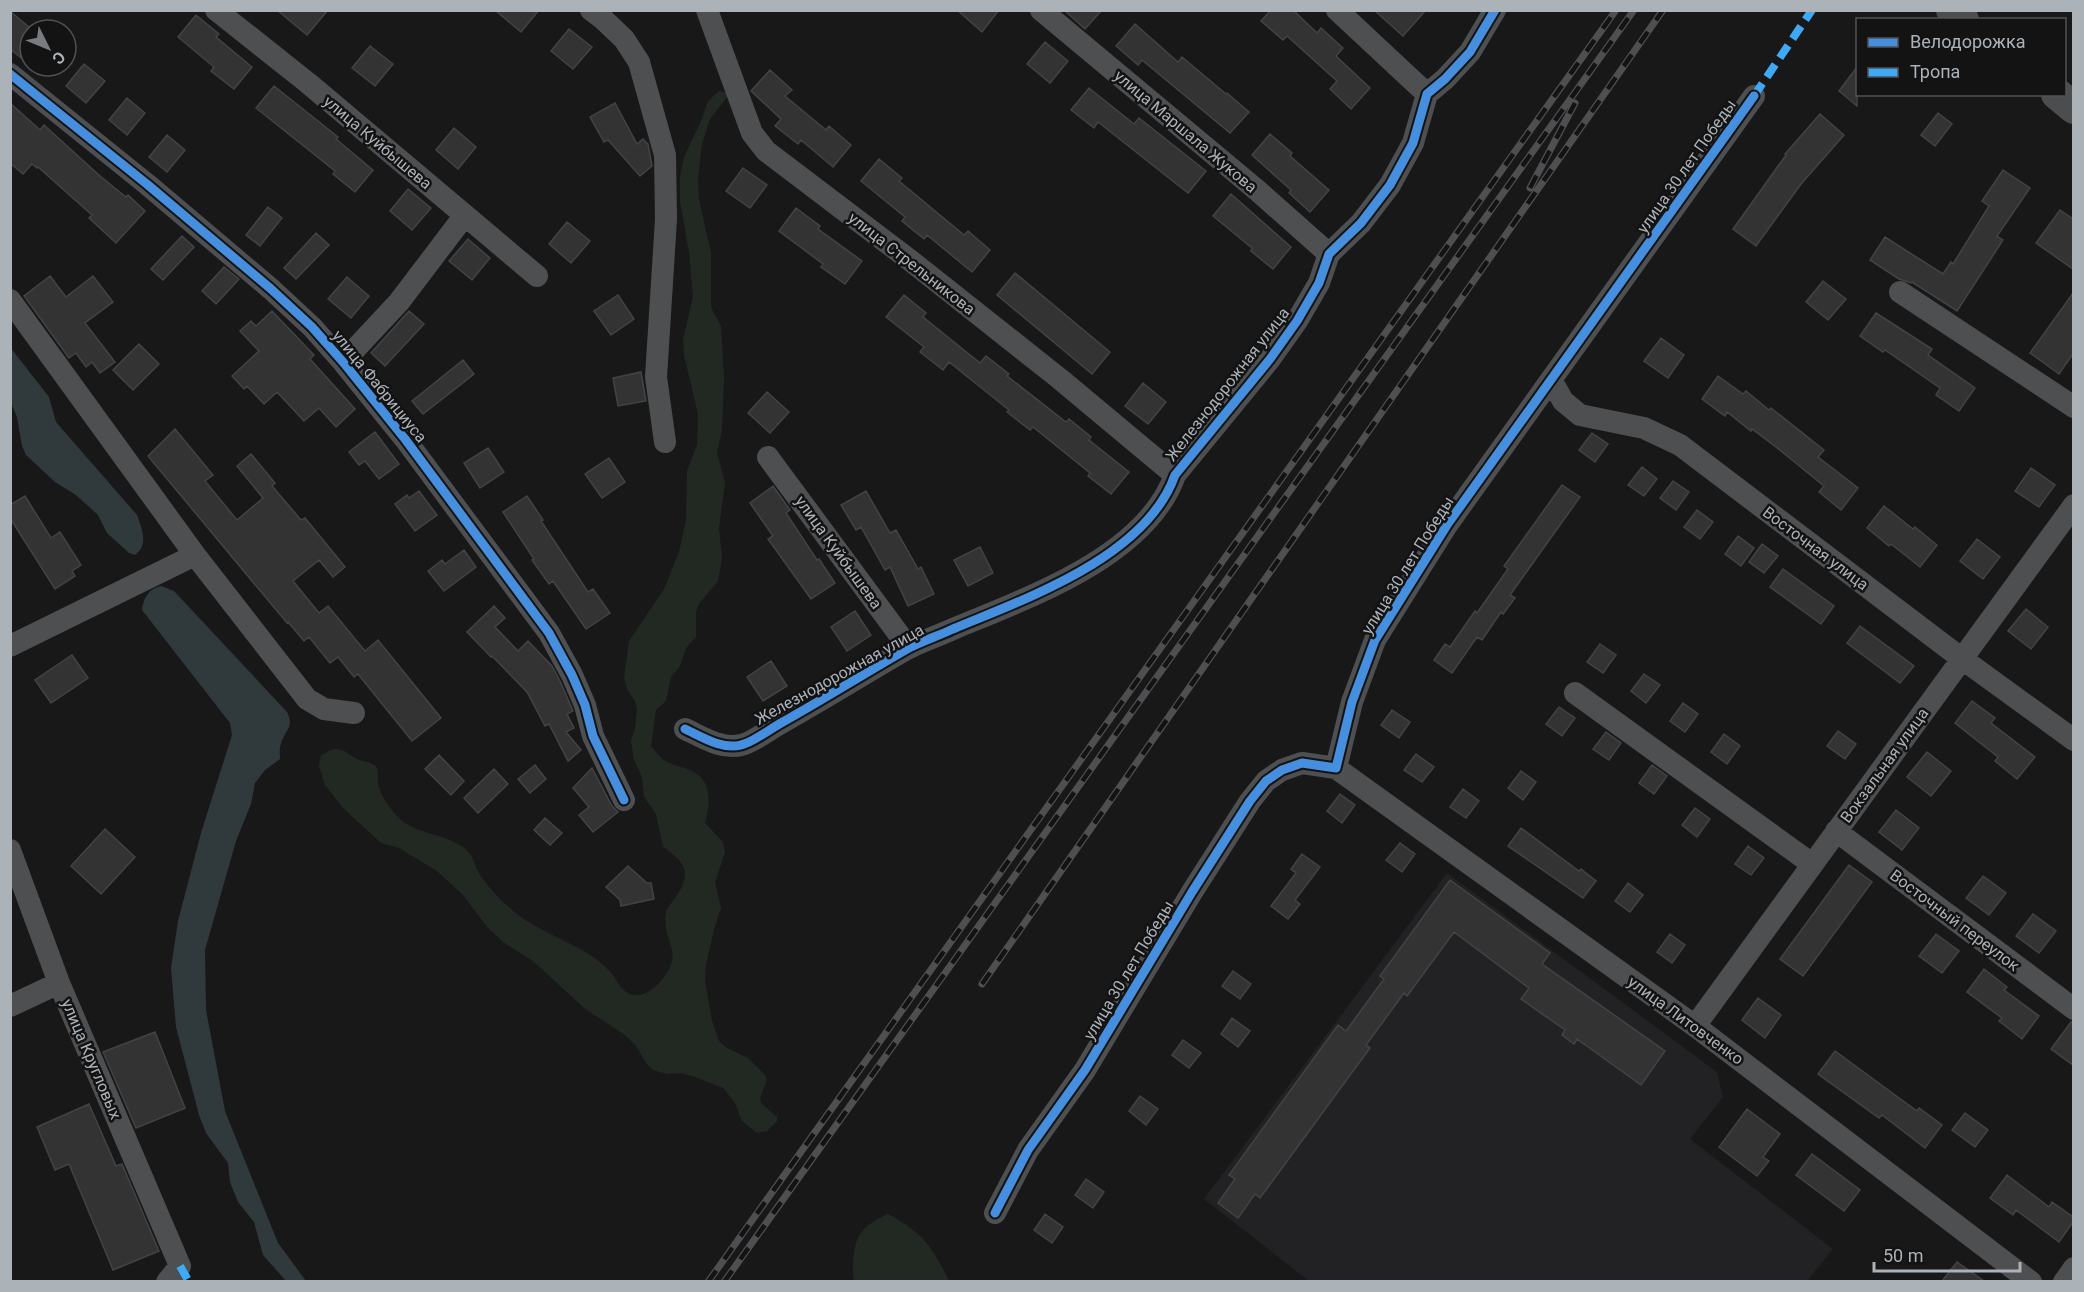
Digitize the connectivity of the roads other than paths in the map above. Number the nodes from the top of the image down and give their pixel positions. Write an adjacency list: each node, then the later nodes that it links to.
1 (216, 10): 12 (street, улица Куйбышева)
2 (591, 10): 20 (street)
3 (707, 10): 22 (street, улица Стрельникова)
4 (1041, 10): 13 (street, улица Маршала Жукова)
5 (1336, 10): 8 (street)
6 (1495, 10): 8 (street)
7 (10, 74): 17 (street, улица Фабрициуса)
8 (1427, 94): 13 (street, Железнодорожная улица)
9 (1754, 96): 18 (street, улица 30 лет Победы)
10 (2059, 96): 11 (main road)
11 (2073, 108)
12 (465, 215): 14 (street, улица Куйбышева); 17 (street)
13 (1329, 254): 22 (street, Железнодорожная улица)
14 (537, 276)
15 (1900, 292): 19 (street)
16 (10, 300): 24 (street)
17 (343, 362): 33 (street, улица Фабрициуса)
18 (1552, 381): 27 (street, Восточная улица); 32 (street, улица 30 лет Победы)
19 (2073, 407)
20 (665, 442)
21 (768, 457): 26 (street, улица Куйбышева)
22 (1174, 475): 26 (street, Железнодорожная улица)
23 (2073, 505): 27 (street, Вокзальная улица)
24 (195, 555): 25 (street); 29 (street)
25 (10, 646)
26 (909, 648): 30 (street, Железнодорожная улица)
27 (1961, 658): 31 (street, Восточная улица); 34 (street, Вокзальная улица)
28 (1575, 693): 36 (street)
29 (354, 713)
30 (686, 729)
31 (2073, 740)
32 (1336, 768): 40 (street, улица Литовченко); 41 (street, улица 30 лет Победы)
33 (624, 800)
34 (1836, 831): 36 (street, Вокзальная улица); 39 (street, Восточный переулок)
35 (10, 850): 37 (street, улица Кругловых)
36 (1812, 864): 40 (street, Вокзальная улица)
37 (59, 983): 38 (street); 43 (street, улица Кругловых)
38 (10, 1006)
39 (2073, 1009)
40 (1695, 1026): 44 (street, улица Литовченко)
41 (995, 1213)
42 (2073, 1268): 45 (street)
43 (173, 1274)
44 (2031, 1281)
45 (2064, 1281)

